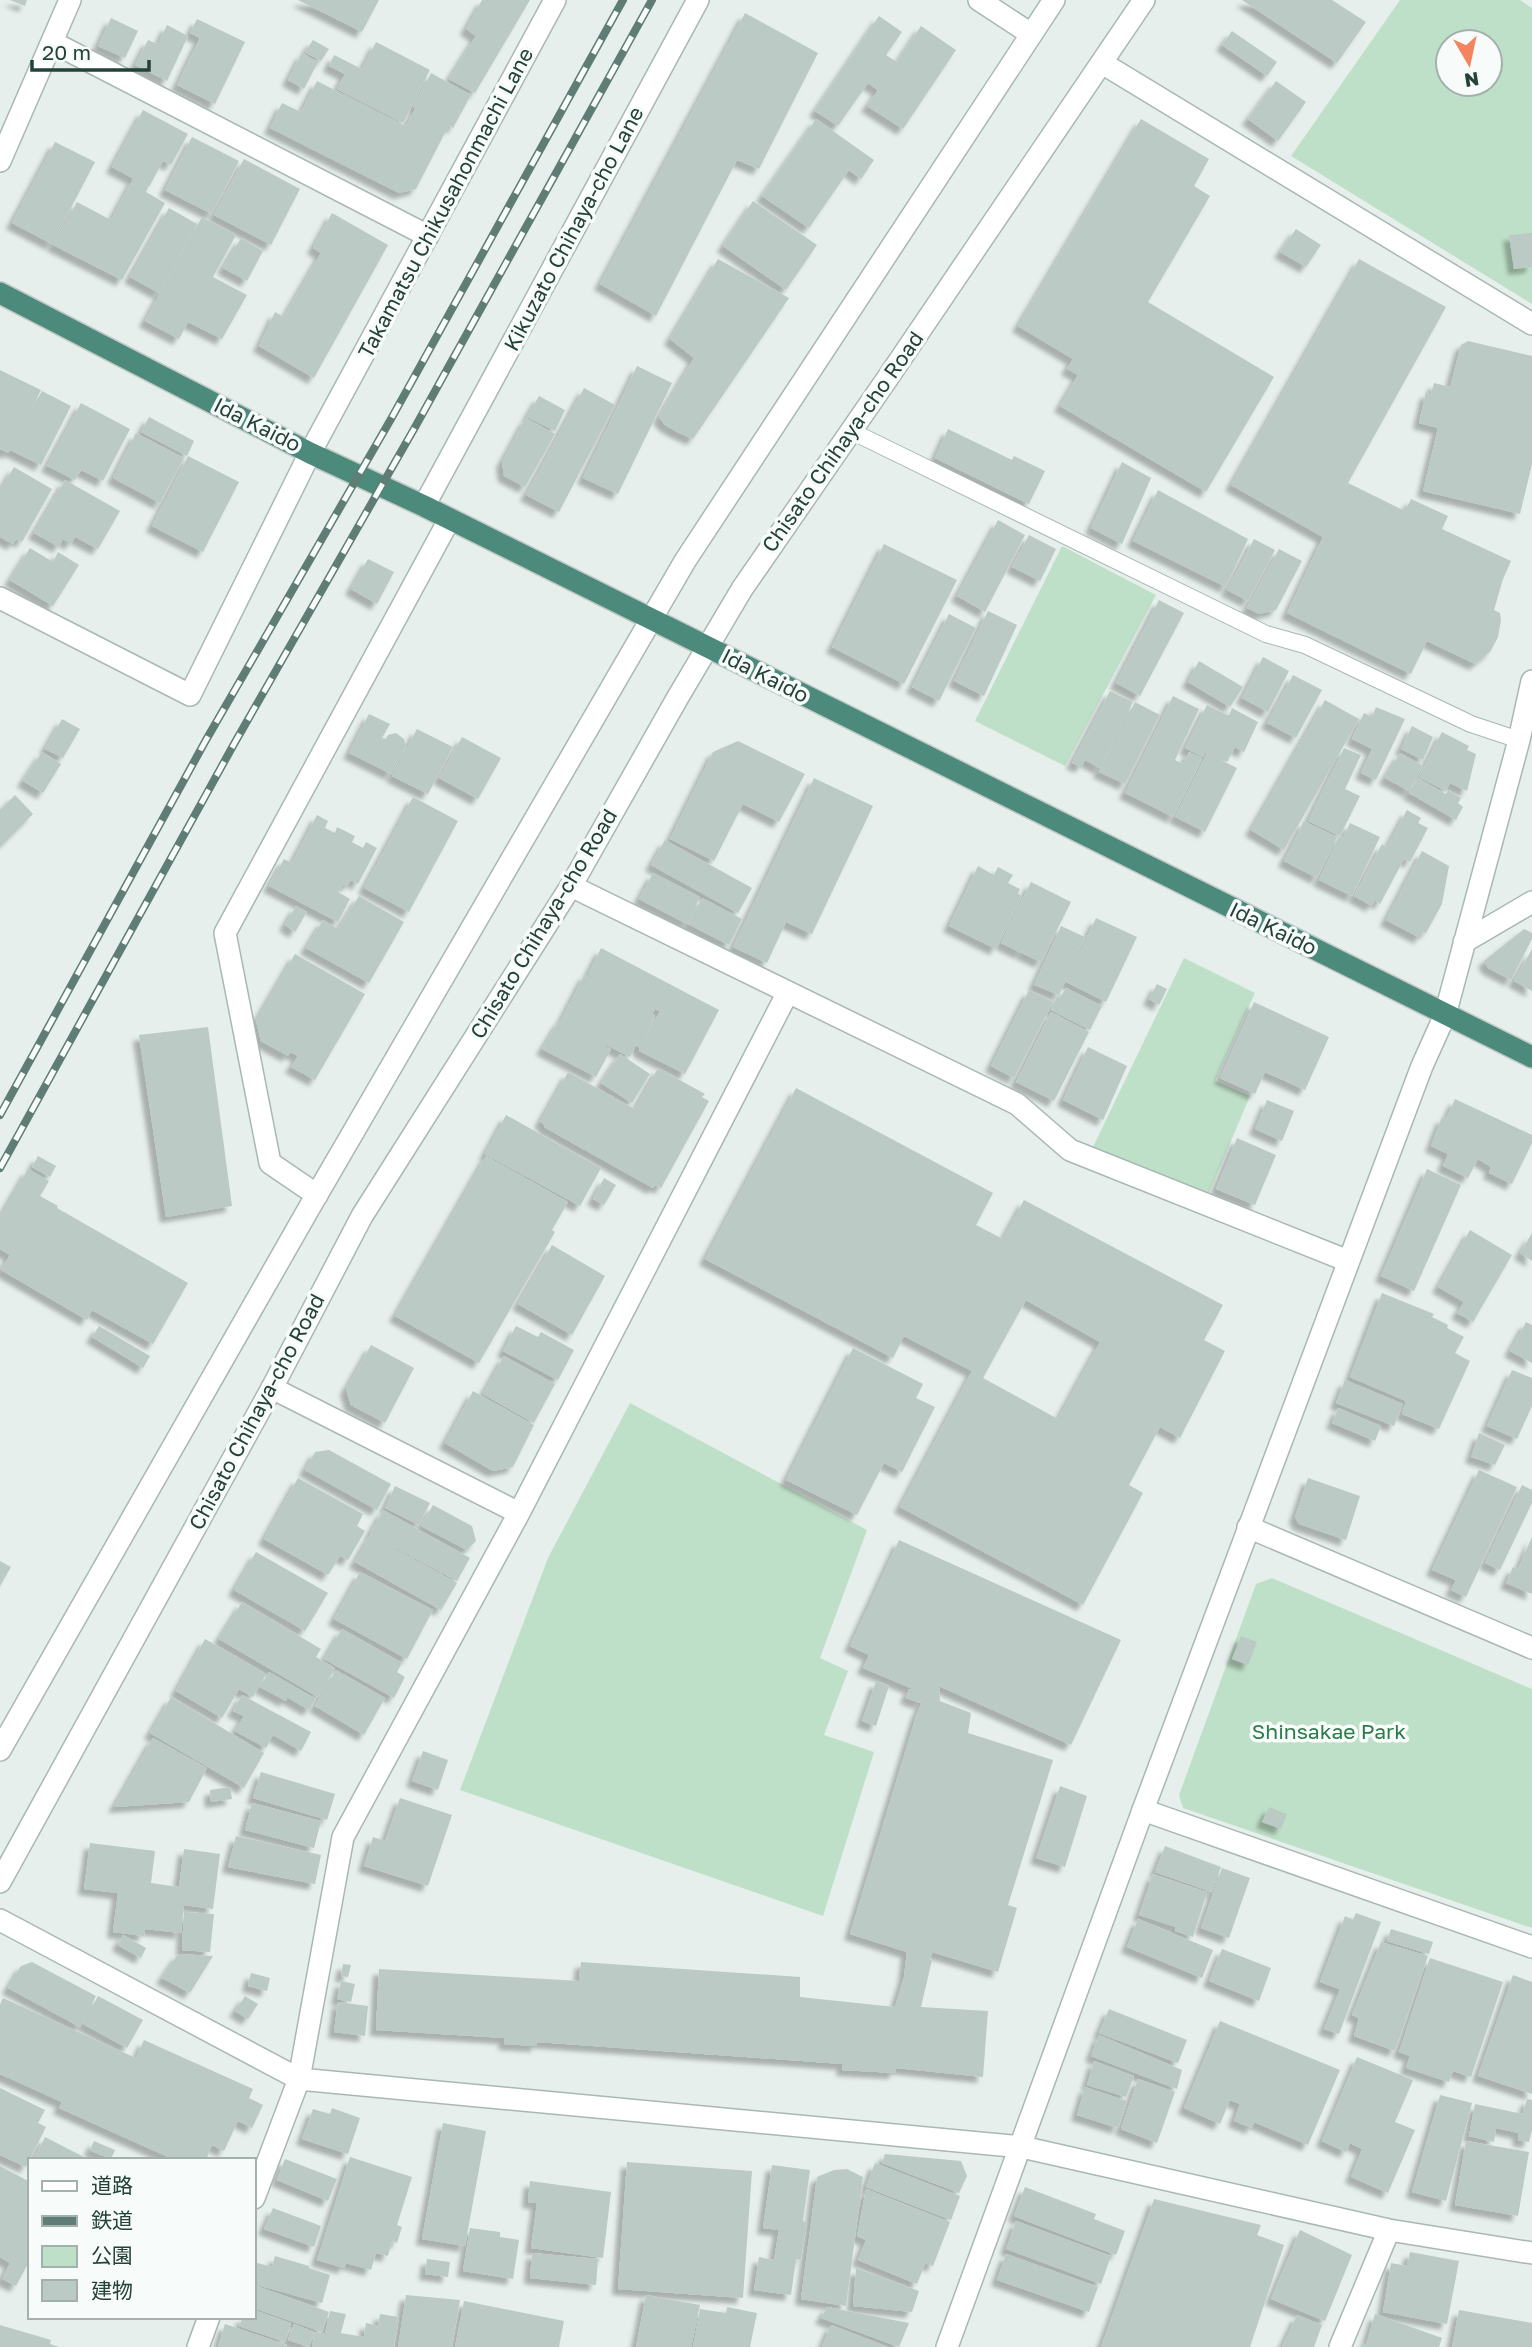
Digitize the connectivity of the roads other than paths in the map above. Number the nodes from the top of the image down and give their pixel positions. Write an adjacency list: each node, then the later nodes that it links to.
1 (70, 0): 8 (street)
2 (555, 0): 11 (street, Takamatsu Chikusahonmachi Lane)
3 (698, 0): 16 (street, Kikuzato Chihaya-cho Lane)
4 (979, 0): 7 (street)
5 (1054, 0): 7 (street)
6 (1144, 0): 9 (street, Chisato Chihaya-cho Road)
7 (1031, 34): 19 (street)
8 (52, 42): 10 (street); 11 (street)
9 (1102, 63): 13 (street); 14 (street, Chisato Chihaya-cho Road)
10 (0, 161)
11 (428, 236): 15 (street, Takamatsu Chikusahonmachi Lane)
12 (0, 293): 15 (highway, Ida Kaido)
13 (1532, 324)
14 (851, 431): 20 (street, Chisato Chihaya-cho Road); 22 (lane)
15 (310, 453): 16 (highway, Ida Kaido); 18 (street, Takamatsu Chikusahonmachi Lane)
16 (424, 506): 17 (highway, Ida Kaido)
17 (449, 520): 19 (highway, Ida Kaido); 29 (street)
18 (0, 598)
19 (650, 618): 20 (highway, Ida Kaido); 29 (street)
20 (707, 646): 23 (street, Chisato Chihaya-cho Road); 27 (highway, Ida Kaido)
21 (1532, 681): 22 (street)
22 (1526, 741): 25 (street)
23 (571, 886): 26 (street); 31 (street, Chisato Chihaya-cho Road)
24 (1532, 902): 25 (street)
25 (1464, 942): 27 (street)
26 (788, 992): 30 (street); 32 (street)
27 (1445, 1015): 28 (highway, Ida Kaido); 30 (street)
28 (1532, 1057)
29 (317, 1195): 35 (street)
30 (1348, 1261): 33 (street)
31 (272, 1388): 32 (street); 37 (street, Chisato Chihaya-cho Road)
32 (519, 1513): 40 (street)
33 (1248, 1527): 34 (street); 36 (street)
34 (1532, 1648)
35 (0, 1750)
36 (1143, 1810): 39 (street); 41 (street)
37 (0, 1882)
38 (0, 1920): 40 (street)
39 (1532, 1947)
40 (299, 2079): 41 (street); 42 (street)
41 (1021, 2147): 43 (street); 47 (street)
42 (256, 2194)
43 (1389, 2230): 44 (street); 48 (street)
44 (1532, 2253)
45 (208, 2319): 46 (street)
46 (198, 2347)
47 (947, 2347)
48 (1340, 2347)

